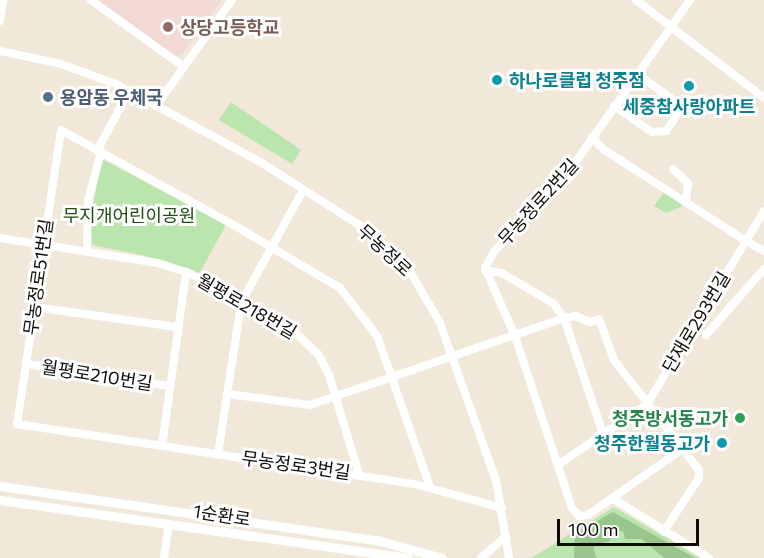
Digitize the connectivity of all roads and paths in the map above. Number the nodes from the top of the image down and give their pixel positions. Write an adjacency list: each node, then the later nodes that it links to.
1 (3, 0): 6 (street)
2 (91, 0): 9 (street)
3 (231, 0): 9 (street)
4 (636, 0): 7 (street)
5 (690, 0): 7 (street, 무농정로2번길)
6 (0, 21)
7 (671, 26): 10 (street, 무농정로2번길); 12 (street)
8 (0, 51): 11 (street, 무농정로)
9 (184, 67): 13 (street)
10 (637, 74): 14 (street, 무농정로2번길); 15 (street)
11 (129, 91): 13 (street, 무농정로); 18 (street)
12 (764, 98)
13 (156, 106): 20 (street, 무농정로)
14 (614, 106): 15 (street); 17 (street, 무농정로2번길)
15 (682, 107): 16 (street)
16 (690, 112)
17 (592, 137): 21 (street); 30 (street, 무농정로2번길)
18 (99, 152): 25 (street, 무농정로51번길); 26 (street); 27 (street)
19 (673, 169): 21 (street)
20 (303, 189): 26 (street); 38 (street, 무농정로)
21 (686, 201): 24 (street)
22 (764, 211): 24 (street, 단재로293번길)
23 (0, 238): 25 (street, 월평로218번길)
24 (746, 241): 28 (street); 44 (street, 단재로293번길)
25 (42, 244): 27 (street, 월평로218번길); 33 (street, 무농정로51번길)
26 (272, 248): 32 (street); 40 (street)
27 (87, 251): 31 (street, 월평로218번길)
28 (764, 251)
29 (764, 269): 36 (street, 단재로293번길)
30 (485, 270): 34 (street, 무농정로2번길); 37 (street)
31 (186, 272): 32 (street, 월평로218번길); 35 (street, 월평로218번길)
32 (241, 303): 42 (street); 43 (street, 월평로218번길)
33 (34, 307): 35 (street); 39 (street, 무농정로51번길)
34 (564, 318): 37 (street); 44 (street); 46 (street)
35 (177, 327): 41 (street, 월평로218번길)
36 (706, 335)
37 (515, 336): 38 (street); 50 (street)
38 (453, 358): 40 (street); 56 (street, 무농정로)
39 (26, 364): 41 (street, 월평로210번길); 45 (street, 무농정로51번길)
40 (394, 378): 43 (street); 53 (street)
41 (169, 386): 47 (street)
42 (227, 394): 43 (street); 49 (street)
43 (335, 397): 51 (street, 월평로218번길)
44 (647, 404): 46 (street); 48 (street)
45 (17, 424): 47 (street, 무농정로3번길)
46 (603, 434): 50 (street)
47 (162, 446): 49 (street, 무농정로3번길)
48 (681, 450): 54 (street); 58 (street)
49 (218, 454): 51 (street, 무농정로3번길)
50 (558, 465): 54 (street)
51 (359, 474): 53 (street, 무농정로3번길)
52 (0, 486): 62 (street, 1순환로)
53 (430, 487): 56 (street, 무농정로3번길)
54 (612, 498): 58 (street)
55 (0, 500): 57 (street, 1순환로)
56 (502, 508): 59 (street, 무농정로)
57 (169, 524): 60 (street); 61 (street, 1순환로)
58 (664, 531): 65 (street)
59 (506, 536): 63 (street); 64 (street, 무농정로)
60 (164, 558)
61 (408, 558)
62 (442, 558)
63 (481, 558)
64 (509, 558)
65 (709, 558)

